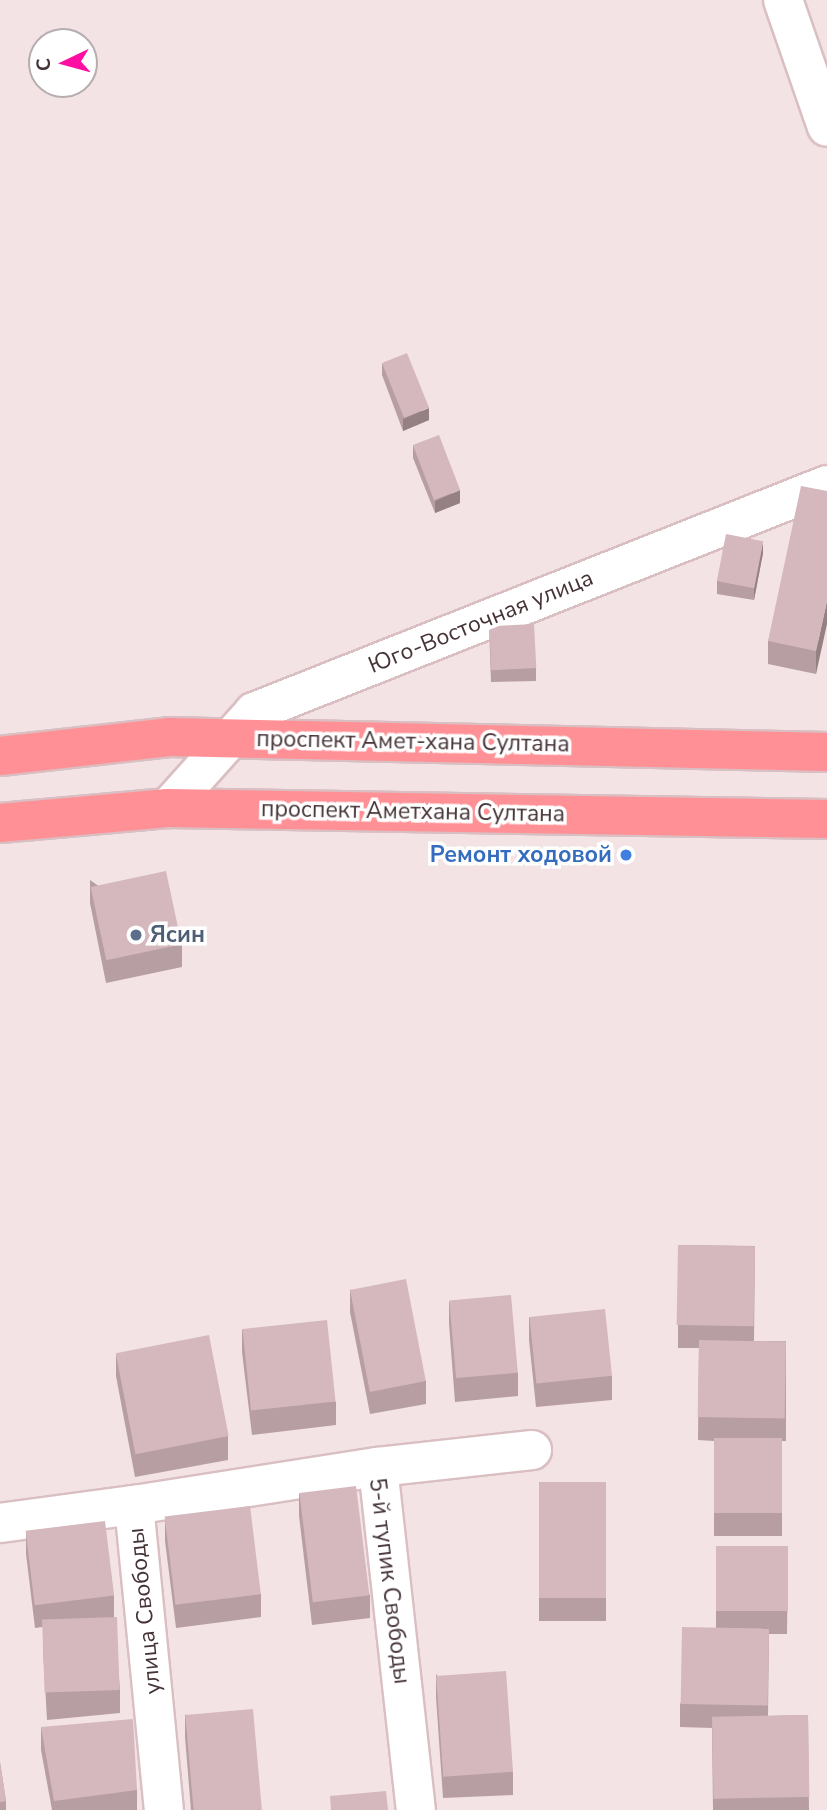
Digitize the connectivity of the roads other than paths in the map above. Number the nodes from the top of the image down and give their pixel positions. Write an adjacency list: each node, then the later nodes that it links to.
1 (783, 0): 2 (street)
2 (827, 127)
3 (827, 485): 4 (street, Юго-Восточная улица)
4 (231, 738): 5 (main road, проспект Амет-хана Султана); 6 (main road, проспект Амет-хана Султана); 7 (street, Юго-Восточная улица)
5 (827, 751)
6 (0, 756)
7 (168, 808): 8 (main road, проспект Аметхана Султана); 9 (main road, проспект Аметхана Султана)
8 (827, 819)
9 (0, 823)
10 (532, 1450): 11 (street)
11 (378, 1467): 12 (street, 5-й тупик Свободы); 15 (street, 5-й тупик Свободы)
12 (134, 1505): 13 (street, улица Свободы); 14 (street, улица Свободы)
13 (0, 1523)
14 (164, 1810)
15 (416, 1810)

